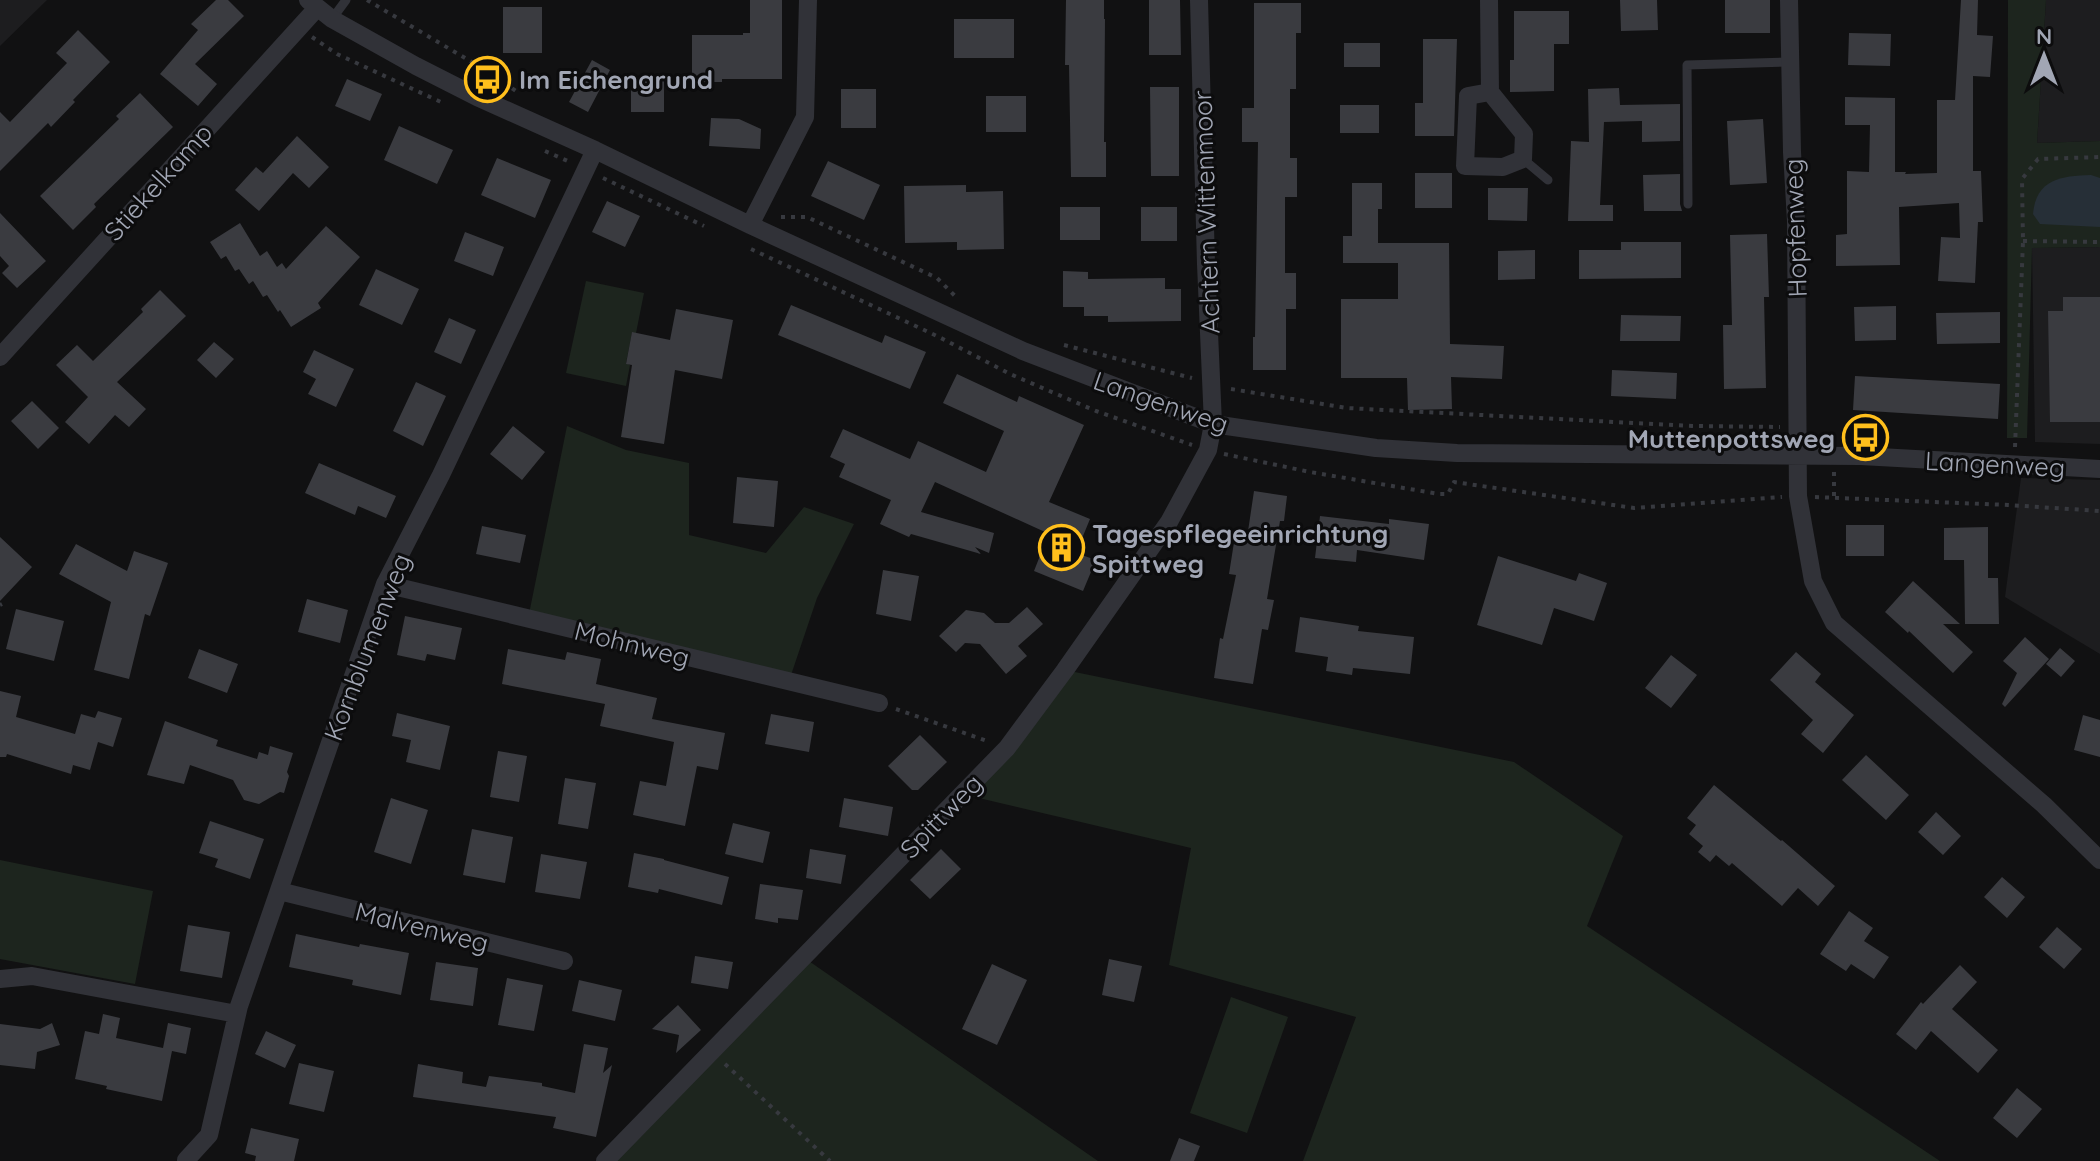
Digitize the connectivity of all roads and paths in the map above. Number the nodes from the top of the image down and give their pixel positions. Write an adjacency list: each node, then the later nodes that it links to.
1 (346, 0): 7 (lane)
2 (367, 0): 11 (path)
3 (808, 0): 20 (street)
4 (1199, 0): 29 (street, Achtern Wittenmoor)
5 (1489, 0): 10 (street)
6 (1789, 0): 9 (street, Hopfenweg)
7 (319, 9): 8 (street, Stiekelkamp); 14 (street, Langenweg)
8 (302, 24): 12 (path); 27 (street, Stiekelkamp)
9 (1789, 62): 19 (lane); 31 (street, Hopfenweg)
10 (1490, 92): 16 (street); 16 (street)
11 (524, 97)
12 (448, 105)
13 (545, 150): 17 (path)
14 (595, 150): 17 (street, Kornblumenweg); 20 (street, Langenweg)
15 (2100, 157): 22 (path)
16 (1523, 159): 18 (lane)
17 (586, 170): 21 (path); 39 (street, Kornblumenweg)
18 (1548, 180)
19 (1688, 204)
20 (754, 218): 25 (path); 30 (street, Langenweg)
21 (713, 230)
22 (2023, 241): 23 (path); 33 (path)
23 (2100, 242)
24 (741, 244): 28 (path)
25 (969, 305)
26 (1058, 343): 29 (path)
27 (0, 357)
28 (1010, 374)
29 (1212, 383): 30 (street, Achtern Wittenmoor); 31 (path)
30 (1213, 424): 32 (street, Langenweg); 41 (street, Spittweg)
31 (1798, 427): 32 (street, Hopfenweg)
32 (1798, 455): 33 (street, Langenweg); 36 (street)
33 (2015, 465): 34 (street, Langenweg)
34 (2100, 469)
35 (1834, 472): 37 (path)
36 (1798, 496): 37 (path); 42 (street)
37 (1834, 498): 38 (path)
38 (2100, 511)
39 (385, 584): 40 (street, Mohnweg); 43 (street, Kornblumenweg)
40 (879, 703): 41 (path)
41 (1007, 748): 47 (street, Spittweg)
42 (2100, 860)
43 (279, 891): 44 (street, Malvenweg); 46 (street, Kornblumenweg)
44 (564, 961)
45 (0, 979): 46 (street)
46 (237, 1014): 48 (street, Kornblumenweg)
47 (711, 1051): 49 (street, Spittweg); 50 (path)
48 (186, 1160)
49 (605, 1161)
50 (830, 1161)

